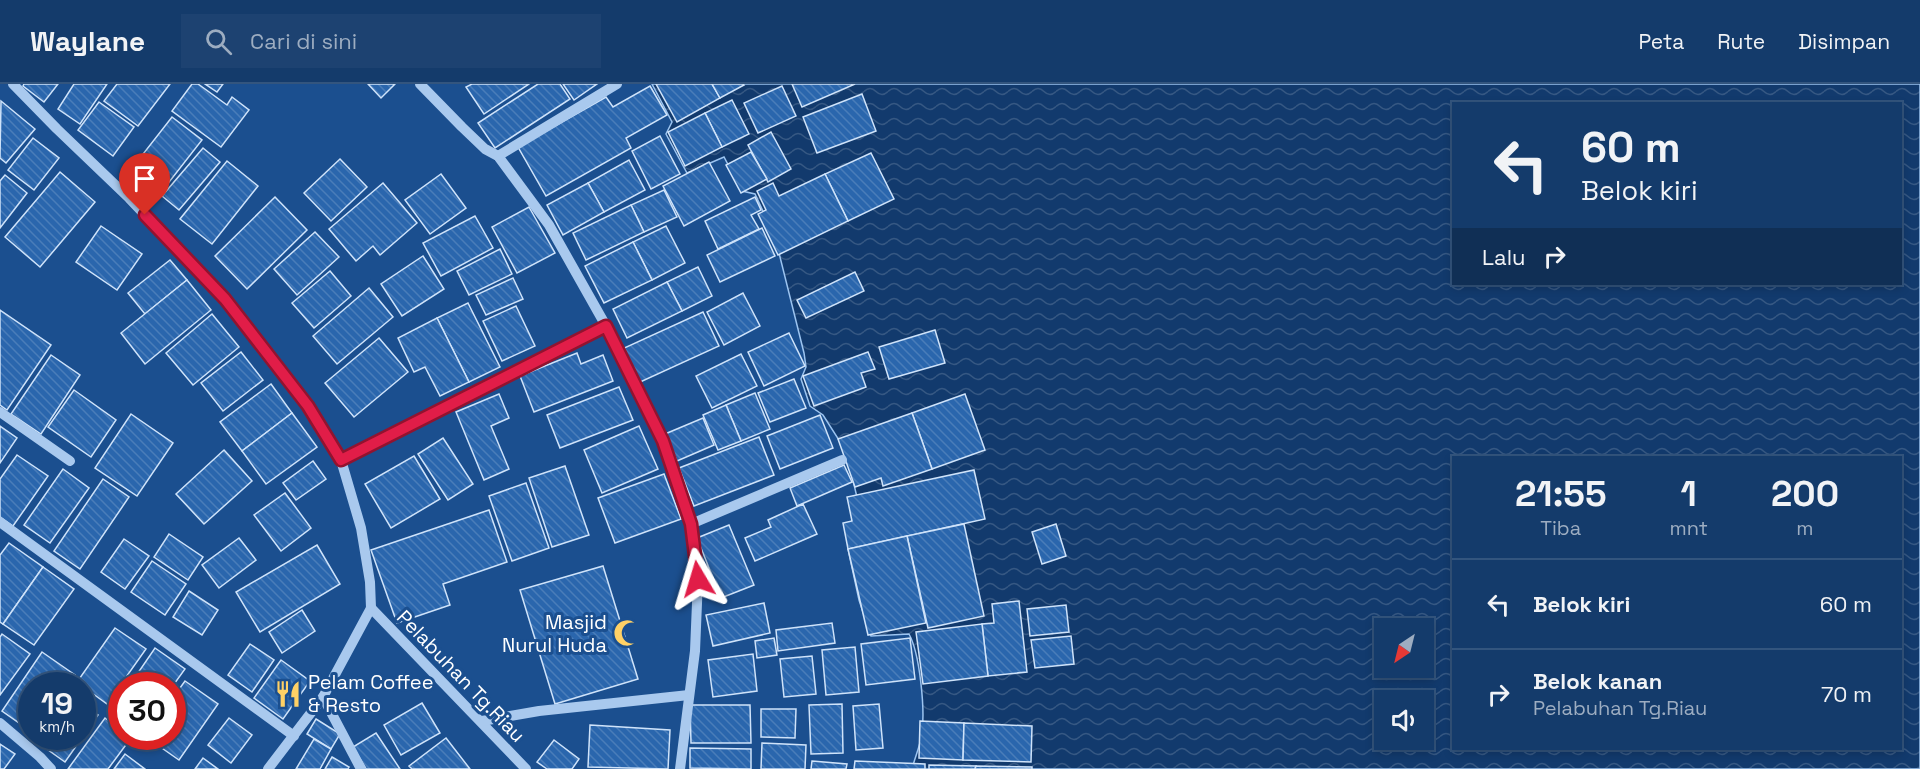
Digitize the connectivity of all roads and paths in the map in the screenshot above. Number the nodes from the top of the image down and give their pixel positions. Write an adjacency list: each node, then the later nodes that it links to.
1 (13, 84): 7 (street, Pelabuhan Tg.Riau)
2 (420, 84): 4 (street)
3 (616, 84): 4 (street)
4 (498, 156): 5 (street)
5 (606, 326): 7 (street); 11 (street)
6 (0, 412): 9 (street)
7 (341, 460): 12 (street, Pelabuhan Tg.Riau)
8 (843, 460): 11 (street)
9 (70, 461)
10 (0, 522): 17 (street)
11 (691, 524): 13 (street)
12 (370, 608): 14 (street, Pelabuhan Tg.Riau); 15 (street, Pelabuhan Tg.Riau)
13 (689, 695): 15 (street); 22 (street)
14 (323, 697): 17 (street, Pelabuhan Tg.Riau); 20 (street)
15 (482, 721): 21 (street, Pelabuhan Tg.Riau)
16 (0, 723): 18 (street)
17 (294, 736): 19 (street, Pelabuhan Tg.Riau)
18 (51, 769)
19 (268, 769)
20 (361, 769)
21 (526, 769)
22 (680, 769)

